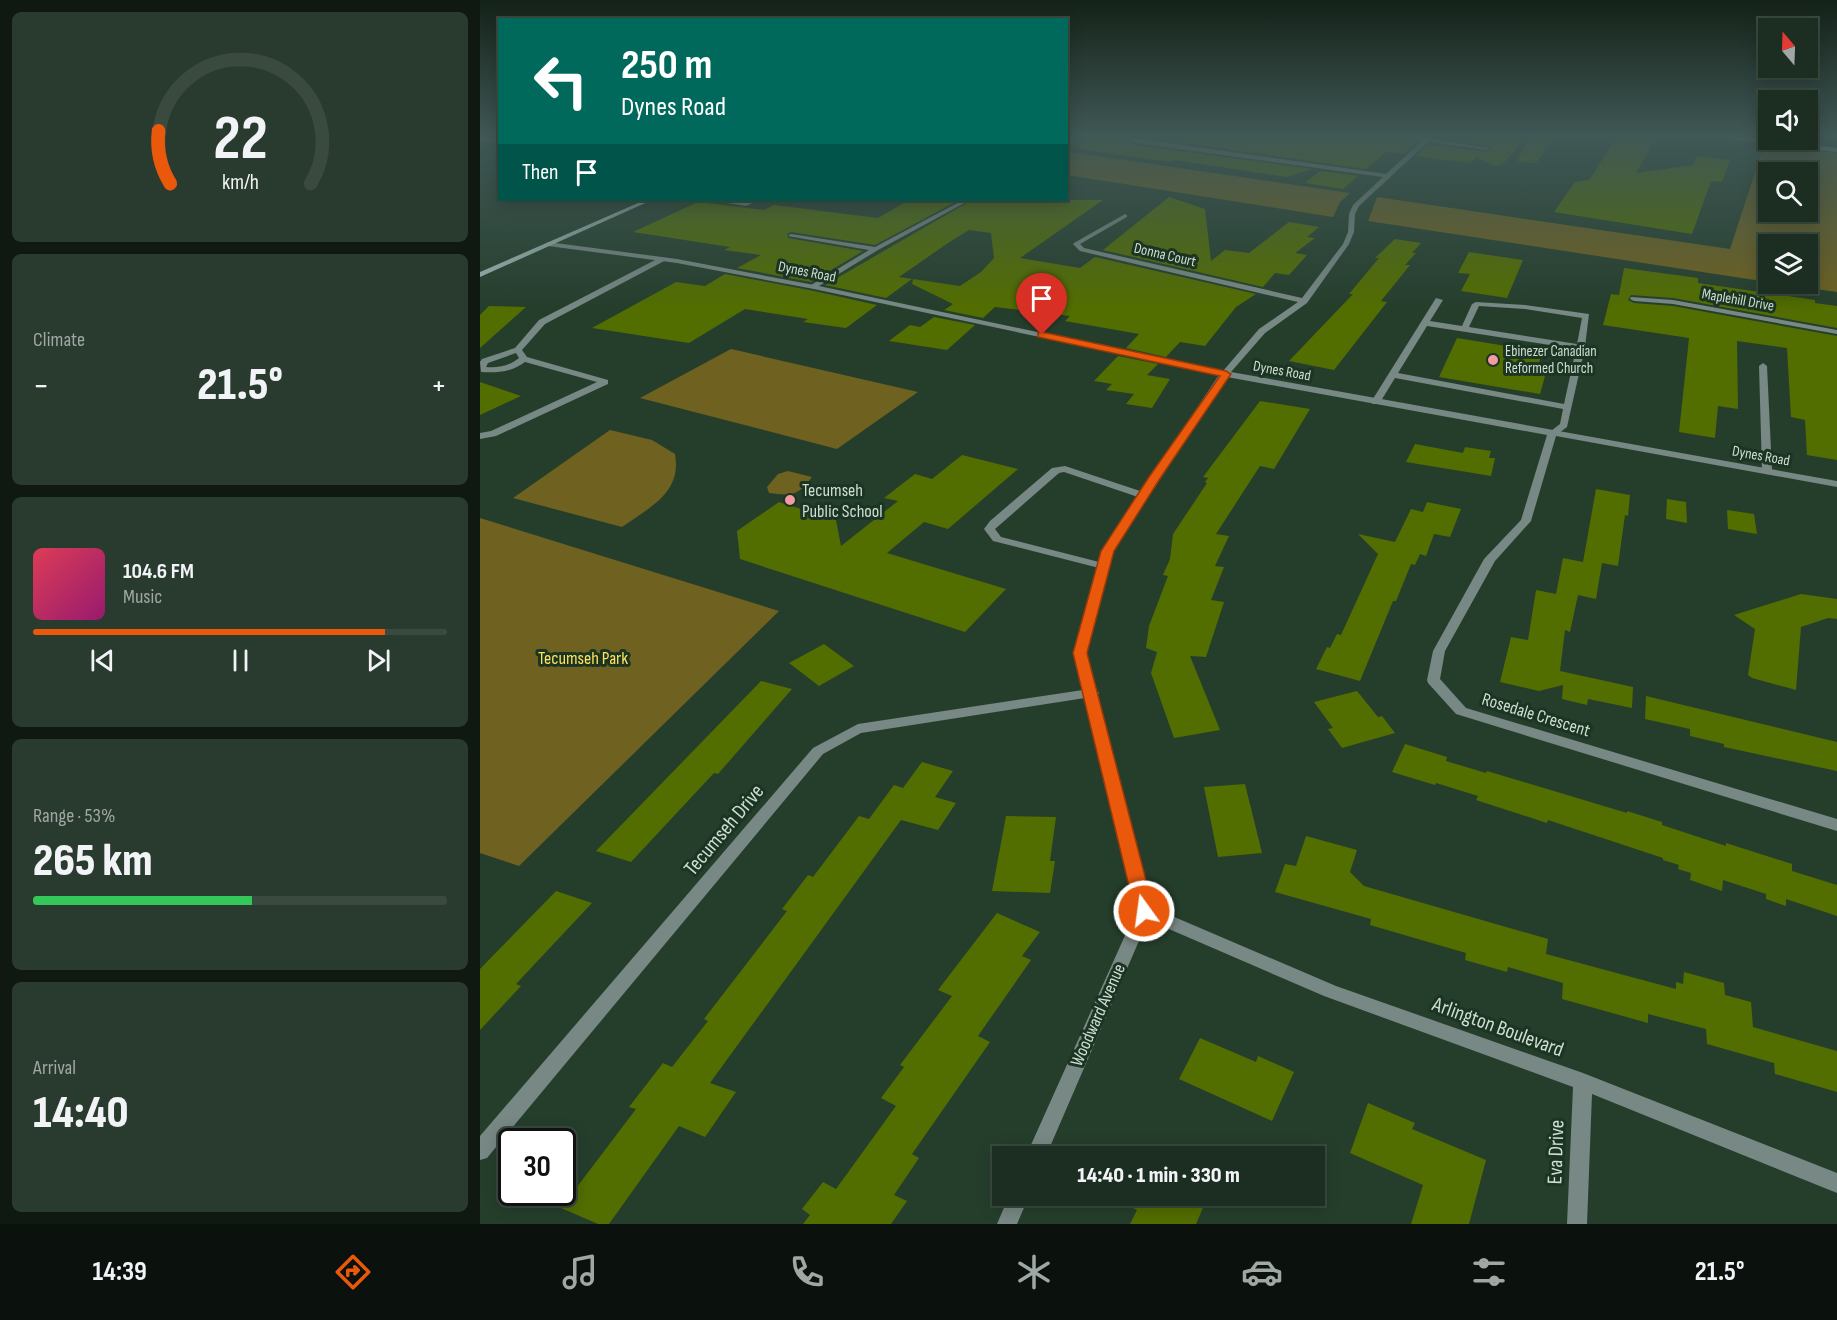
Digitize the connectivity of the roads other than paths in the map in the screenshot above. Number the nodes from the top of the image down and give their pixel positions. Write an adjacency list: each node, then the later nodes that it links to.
1 (1369, 194): 15 (street)
2 (648, 201): 8 (street)
3 (721, 201): 4 (street)
4 (754, 201)
5 (966, 201): 9 (street)
6 (1125, 216): 15 (street, Donna Court)
7 (791, 236): 9 (street)
8 (548, 244): 10 (street, Dynes Road); 11 (street)
9 (876, 249): 12 (street)
10 (664, 259): 12 (street, Dynes Road); 20 (street)
11 (480, 275)
12 (814, 287): 23 (street, Dynes Road)
13 (1634, 299): 18 (street, Maplehill Drive)
14 (1438, 300): 16 (street)
15 (1304, 302): 23 (street)
16 (1424, 323): 17 (street); 24 (street)
17 (1464, 330): 19 (street); 19 (street)
18 (1837, 332)
19 (1581, 347): 26 (street)
20 (518, 350): 21 (street); 21 (street)
21 (524, 359): 28 (street)
22 (1763, 366): 29 (street)
23 (1226, 374): 25 (street, Dynes Road); 31 (street)
24 (1393, 375): 25 (street); 26 (street)
25 (1376, 402): 27 (street, Dynes Road)
26 (1568, 407): 27 (street)
27 (1552, 434): 29 (street, Dynes Road); 34 (street, Rosedale Crescent)
28 (480, 436)
29 (1767, 471): 30 (street, Dynes Road)
30 (1837, 484)
31 (1142, 495): 32 (street); 32 (street)
32 (1103, 566): 33 (street)
33 (1092, 693): 35 (street); 38 (street, Tecumseh Drive)
34 (1837, 825)
35 (1144, 911): 36 (street, Arlington Boulevard); 37 (street, Woodward Avenue)
36 (1583, 1082): 39 (street, Arlington Boulevard); 42 (street, Eva Drive)
37 (1040, 1146)
38 (480, 1151)
39 (1837, 1183)
40 (1015, 1206): 41 (street)
41 (1007, 1224)
42 (1577, 1224)

